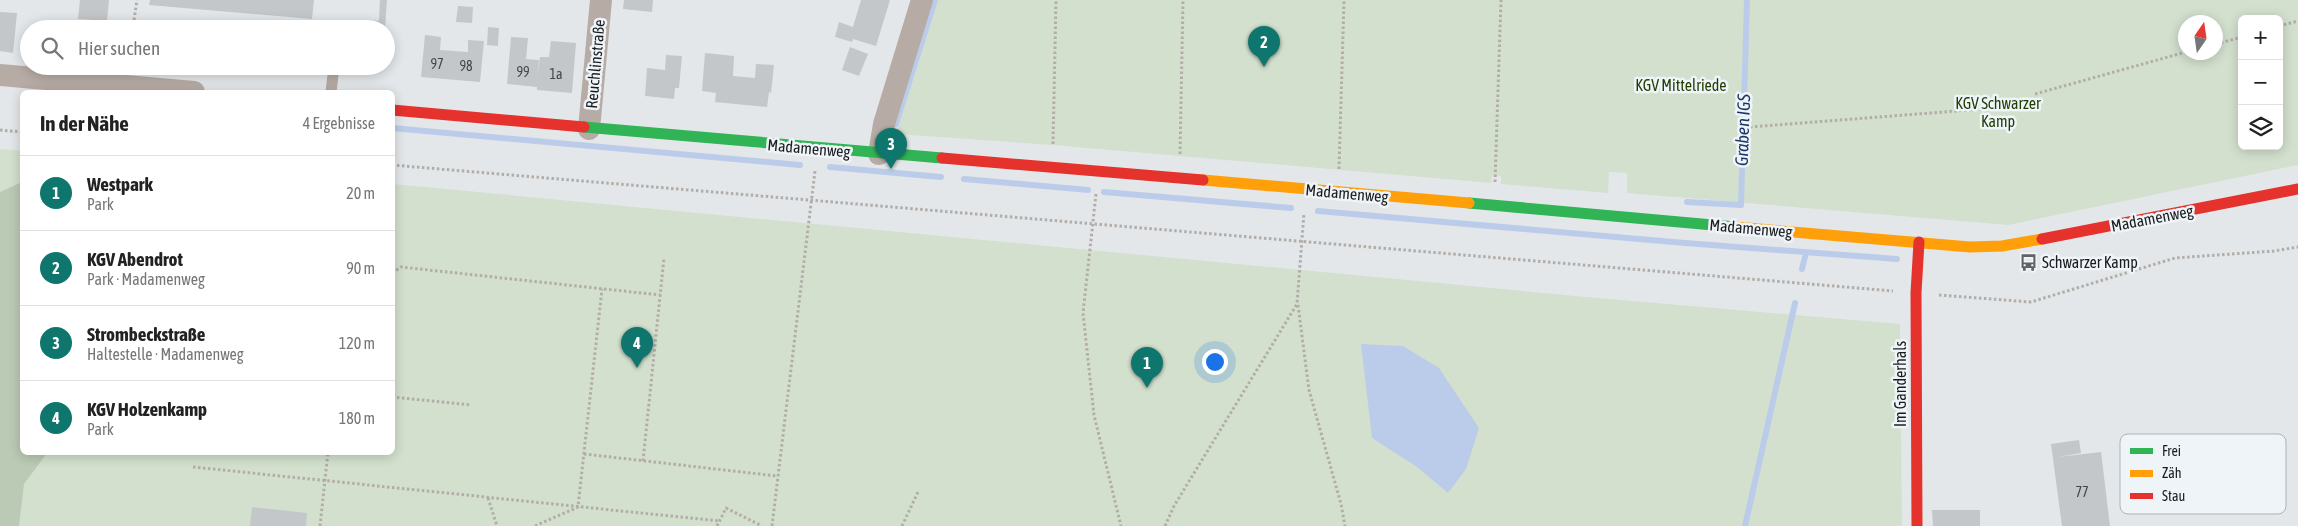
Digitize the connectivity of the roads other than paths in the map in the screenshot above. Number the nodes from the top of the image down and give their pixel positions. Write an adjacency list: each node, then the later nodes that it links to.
1 (601, 0): 8 (street, Reuchlinstraße)
2 (922, 0): 9 (street)
3 (0, 75): 5 (street)
4 (333, 75): 6 (lane)
5 (171, 90)
6 (331, 90)
7 (395, 110): 8 (street, Madamenweg)
8 (589, 128): 9 (street, Madamenweg)
9 (879, 154): 11 (street, Madamenweg)
10 (2298, 189): 11 (street, Madamenweg)
11 (1919, 242): 12 (street, Im Ganderhals)
12 (1917, 526)

